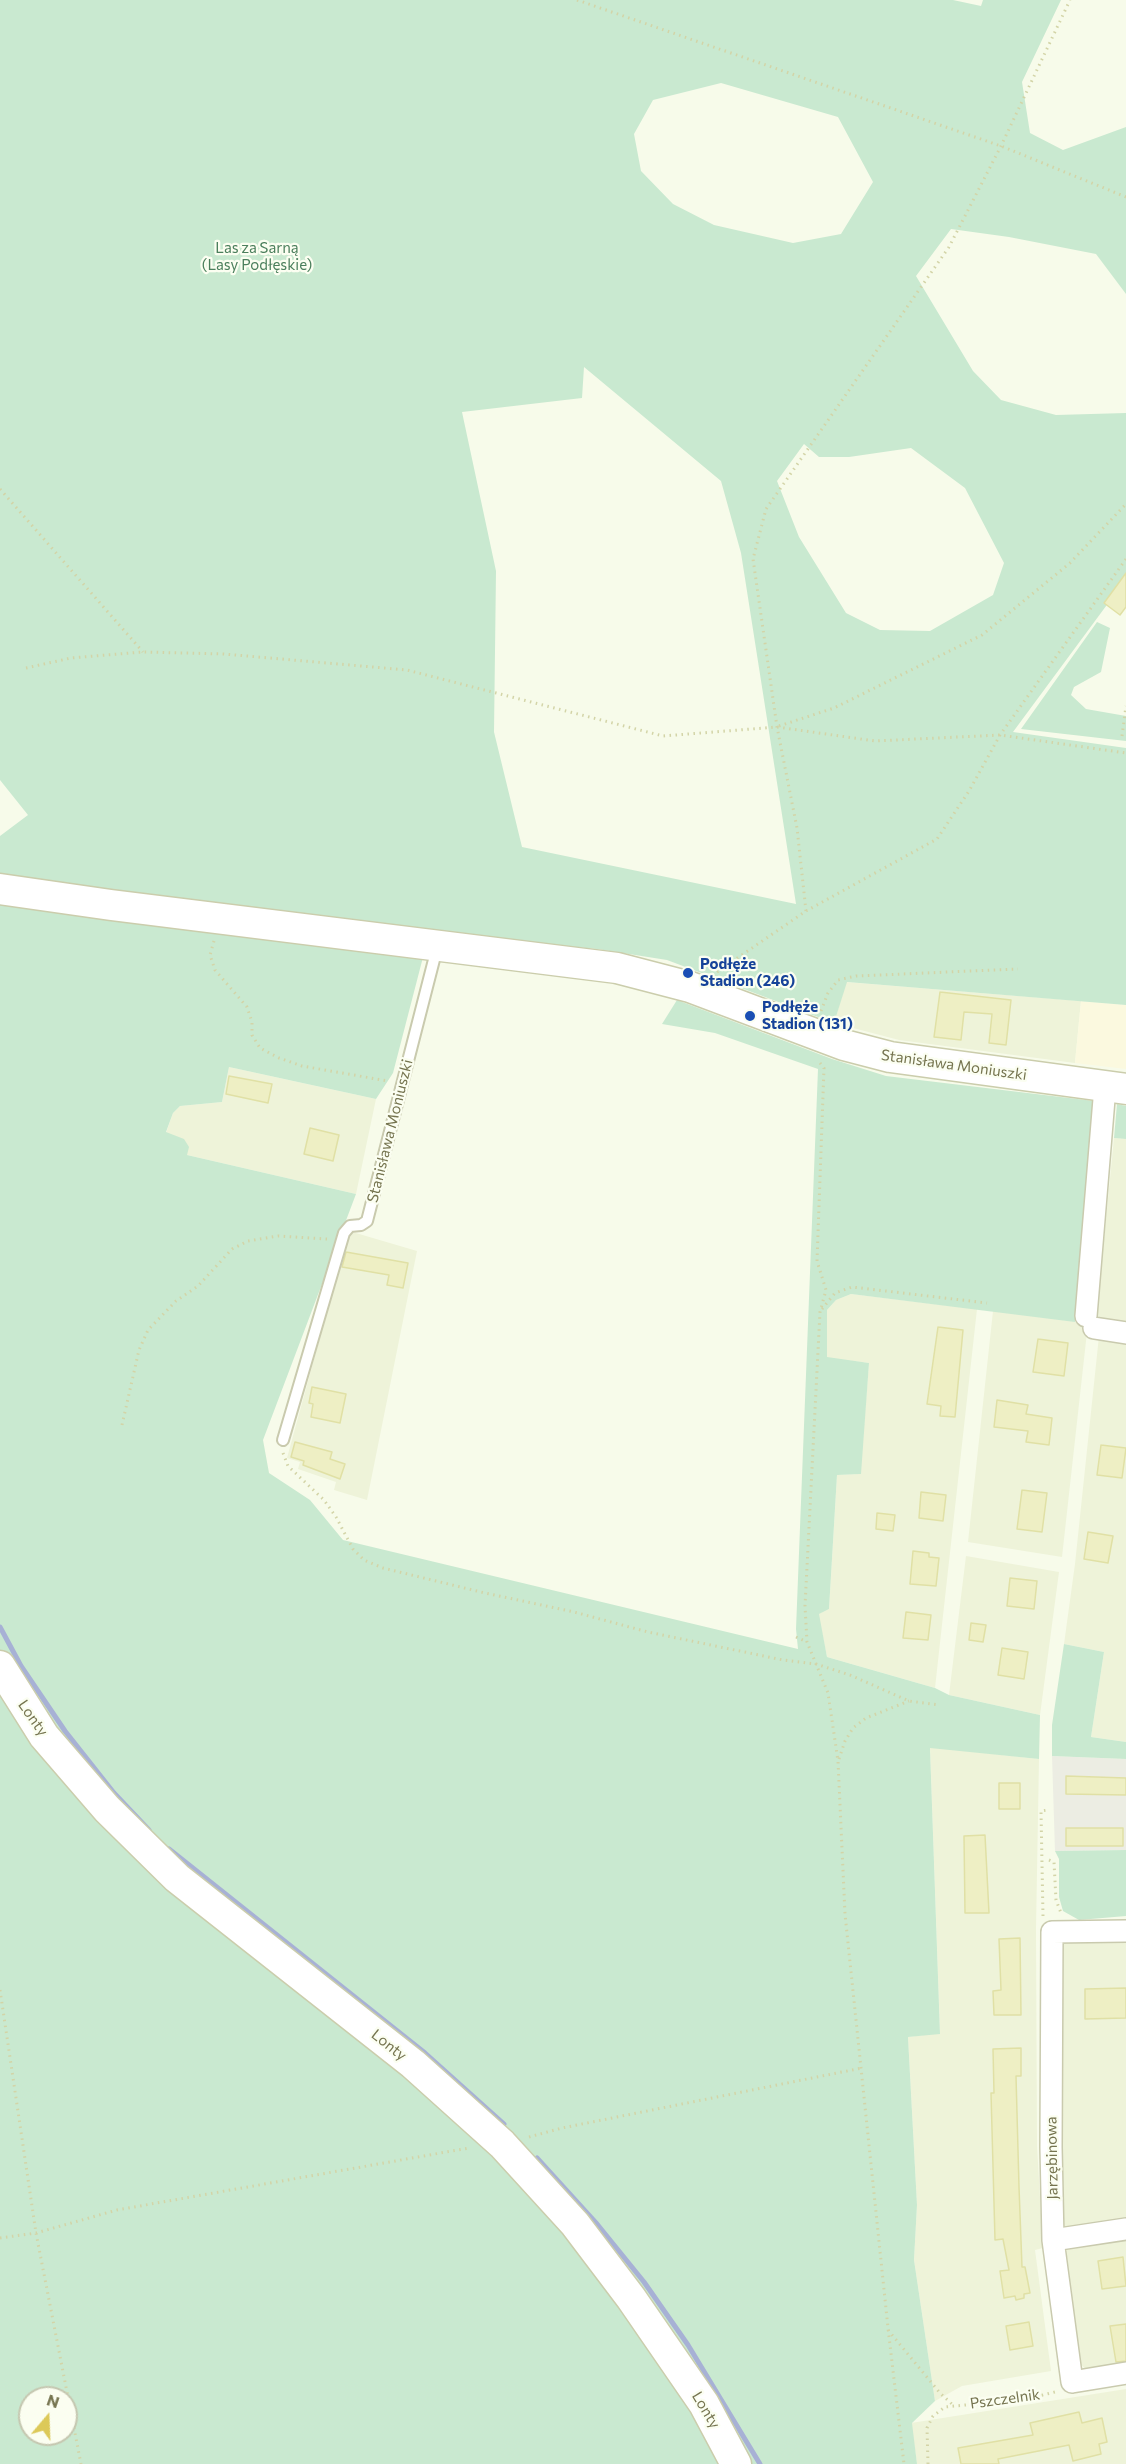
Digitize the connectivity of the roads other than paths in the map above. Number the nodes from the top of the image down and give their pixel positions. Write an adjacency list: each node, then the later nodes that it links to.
1 (0, 889): 2 (street, Stanisława Moniuszki)
2 (437, 945): 3 (street, Stanisława Moniuszki); 5 (lane, Stanisława Moniuszki)
3 (1116, 1088): 4 (street)
4 (1126, 1332)
5 (284, 1440)
6 (0, 1666): 11 (street, Lonty)
7 (1126, 1932): 9 (street, Jarzębinowa)
8 (1126, 2229): 9 (street)
9 (1053, 2240): 10 (street, Jarzębinowa)
10 (1126, 2373)
11 (736, 2464)

